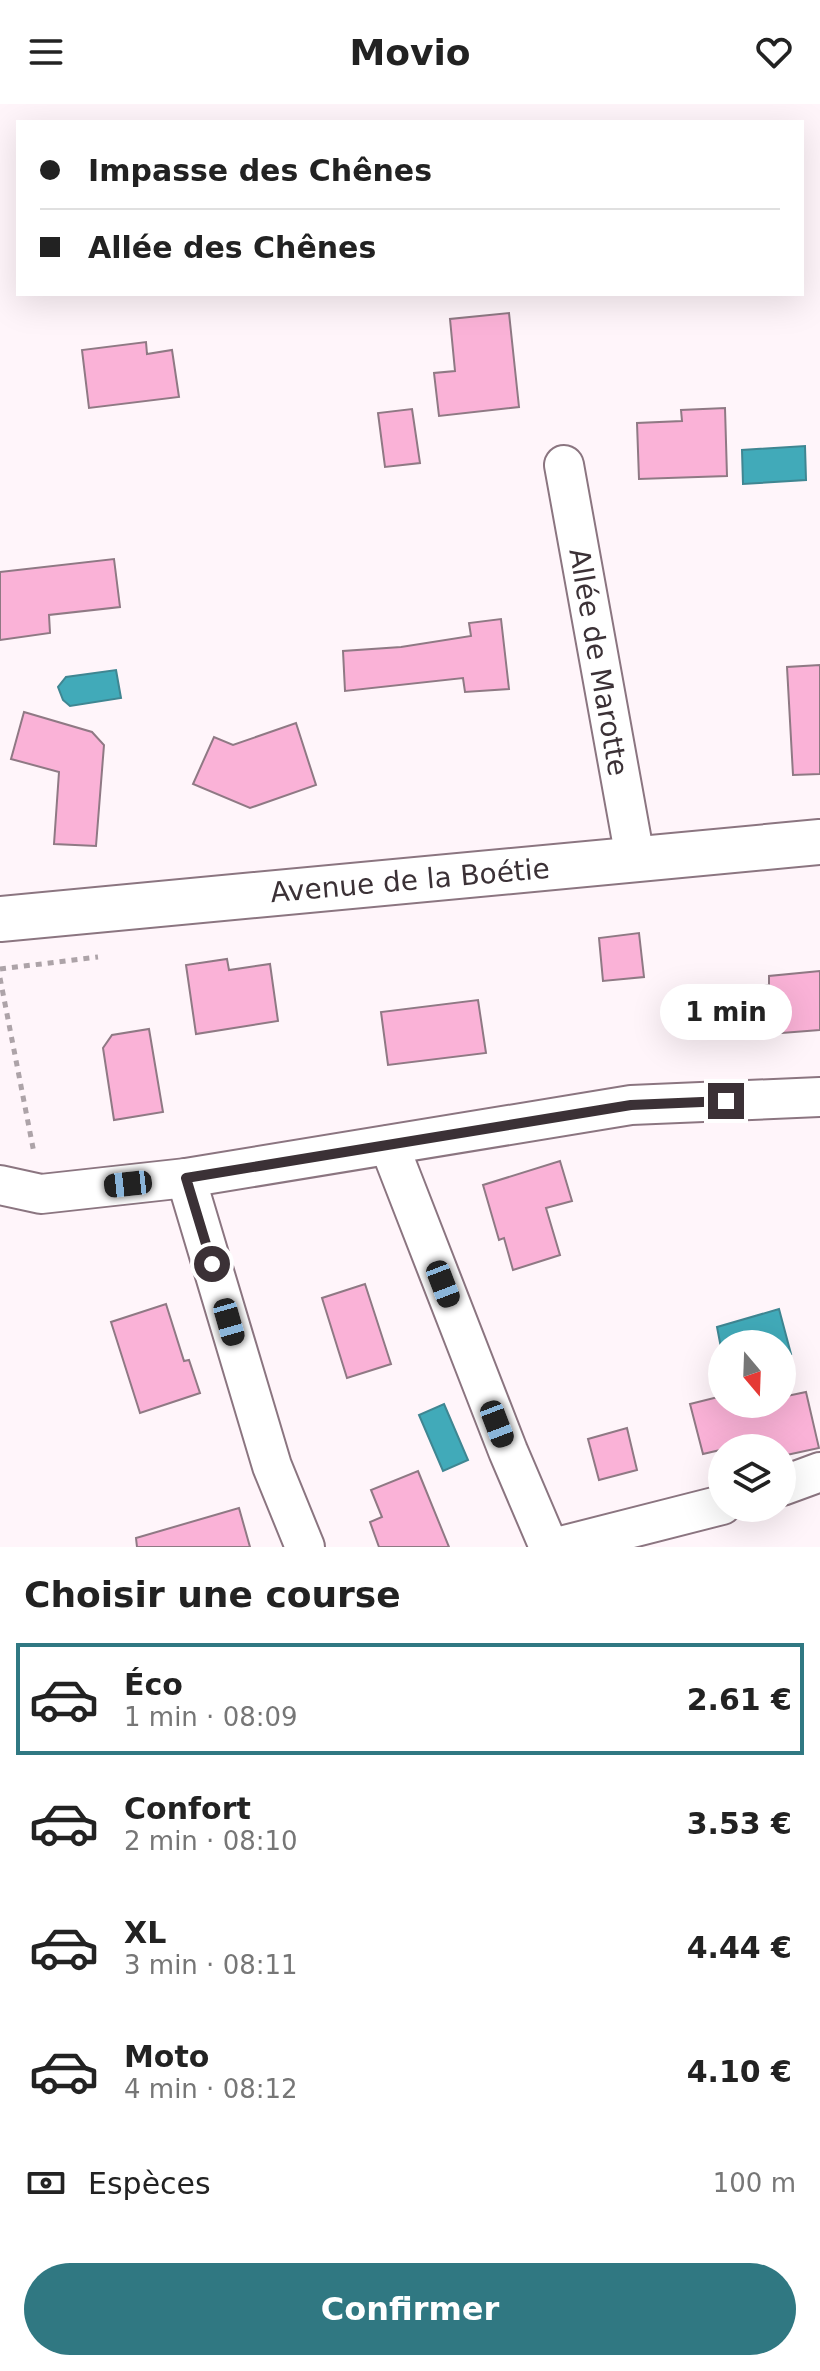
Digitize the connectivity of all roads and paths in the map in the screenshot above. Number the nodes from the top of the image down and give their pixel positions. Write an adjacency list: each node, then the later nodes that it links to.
1 (564, 465): 3 (street, Allée de Marotte)
2 (820, 842): 3 (main road, Avenue de la Boétie)
3 (635, 858): 4 (main road, Avenue de la Boétie)
4 (0, 919)
5 (0, 978): 10 (path)
6 (820, 1097): 7 (street)
7 (389, 1145): 8 (street); 15 (street)
8 (186, 1178): 10 (street); 14 (street)
9 (0, 1185): 10 (street)
10 (41, 1194)
11 (820, 1472): 12 (street)
12 (796, 1481)
13 (708, 1509): 16 (street)
14 (305, 1547)
15 (549, 1547)
16 (557, 1547)

